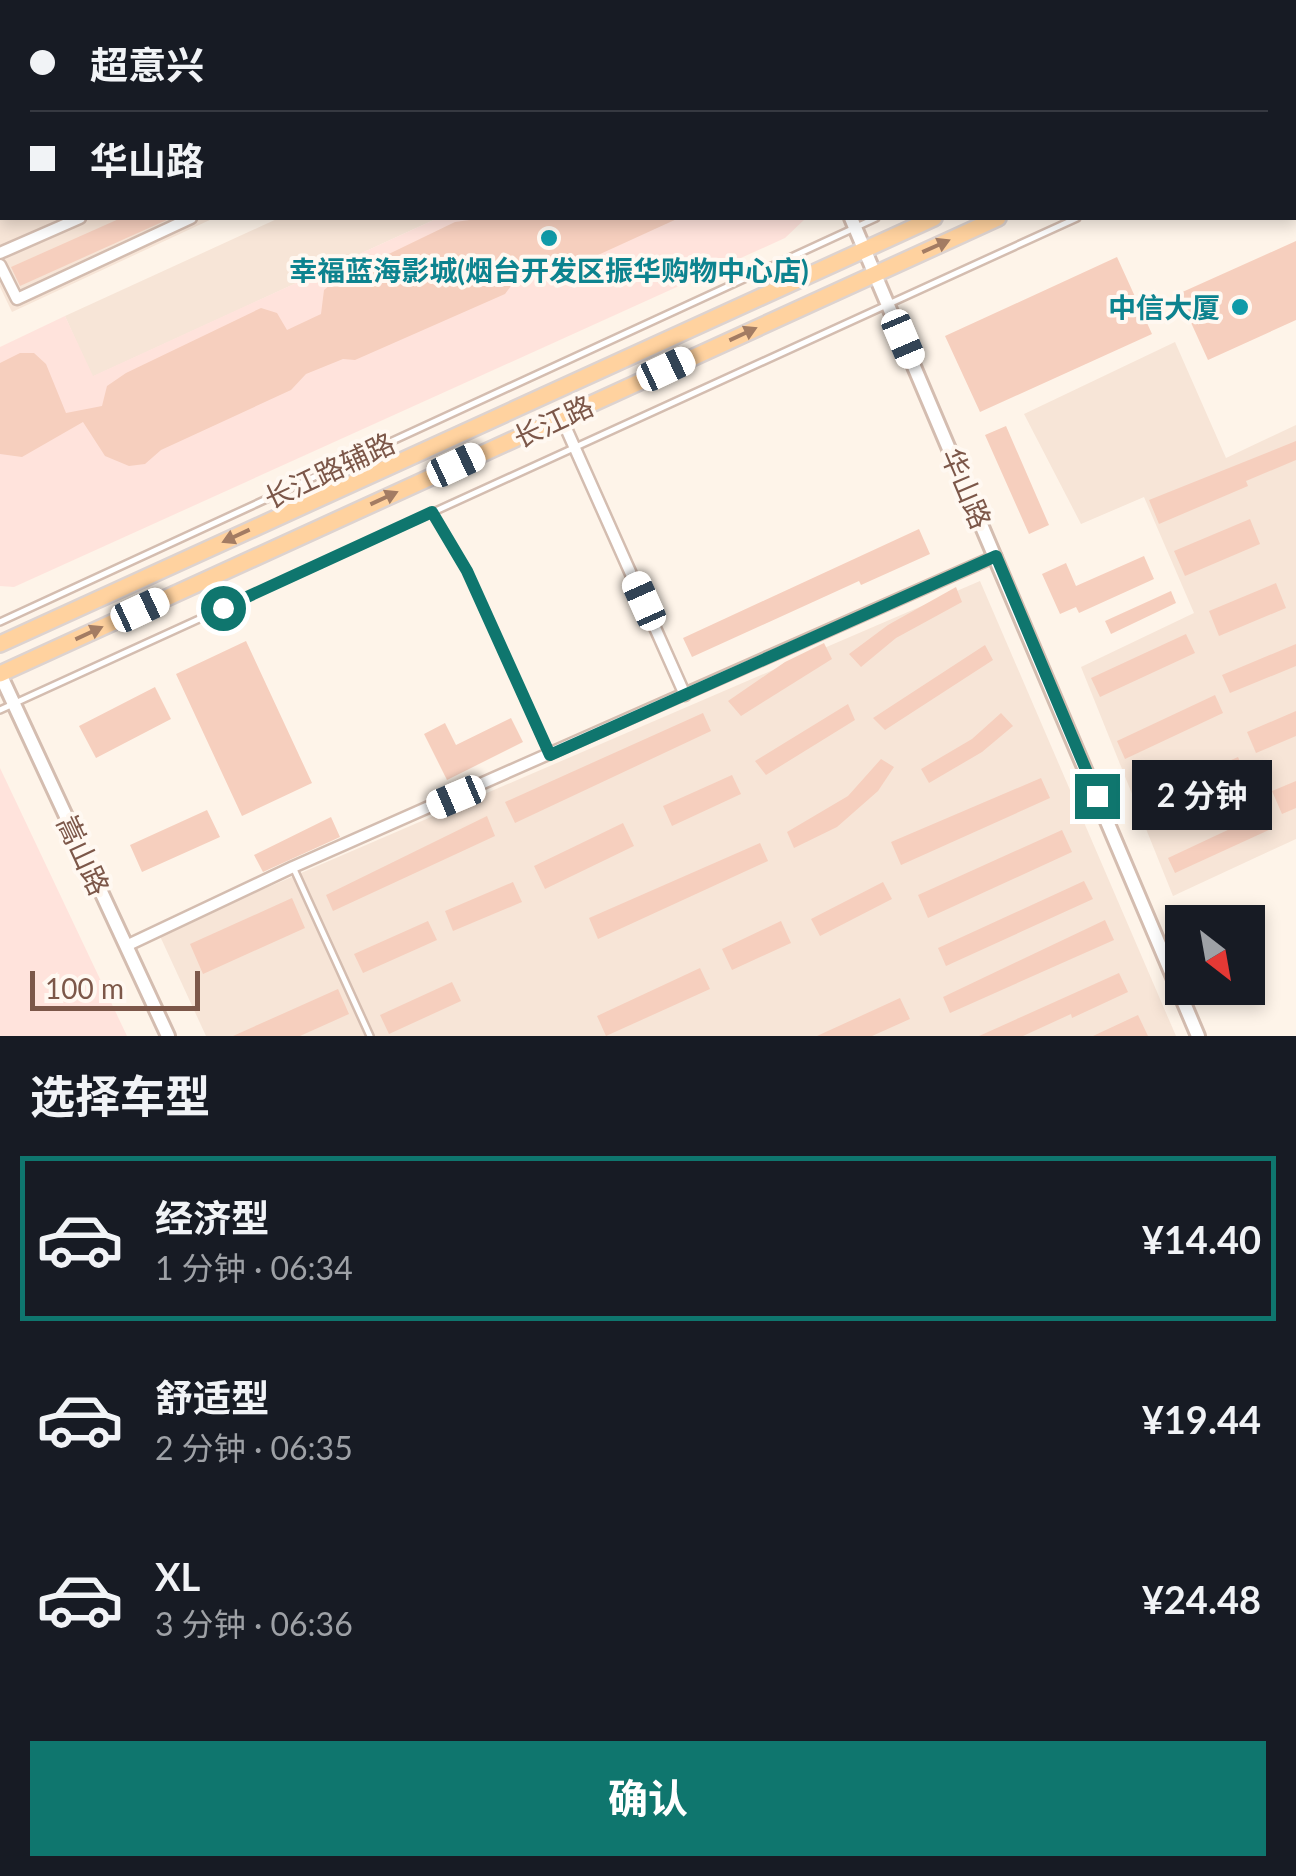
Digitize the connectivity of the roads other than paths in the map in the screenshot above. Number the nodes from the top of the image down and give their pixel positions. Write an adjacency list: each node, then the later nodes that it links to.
1 (75, 220): 8 (street)
2 (187, 220): 9 (street)
3 (929, 220): 7 (main road, 长江路)
4 (994, 220): 10 (main road, 长江路, one-way to 4)
5 (1073, 220): 11 (lane)
6 (854, 222): 7 (street, 华山路); 16 (lane, 长江路辅路)
7 (866, 248): 10 (street, 华山路); 17 (main road, 长江路, one-way to 17)
8 (0, 253)
9 (0, 266)
10 (874, 274): 11 (street, 华山路); 12 (main road, 长江路, one-way to 10)
11 (887, 303): 13 (lane); 15 (street, 华山路)
12 (561, 417): 13 (street); 18 (main road, 长江路, one-way to 12)
13 (575, 446): 14 (lane); 19 (street)
14 (432, 512): 20 (lane); 22 (lane)
15 (996, 556): 19 (street); 27 (street, 华山路)
16 (0, 622)
17 (0, 644)
18 (0, 674): 20 (street, 嵩山路)
19 (685, 694): 22 (street)
20 (14, 704): 21 (lane); 24 (street, 嵩山路)
21 (0, 710)
22 (550, 755): 23 (street)
23 (293, 868): 24 (street); 26 (lane)
24 (126, 946): 25 (street, 嵩山路)
25 (168, 1036)
26 (370, 1036)
27 (1198, 1036)

